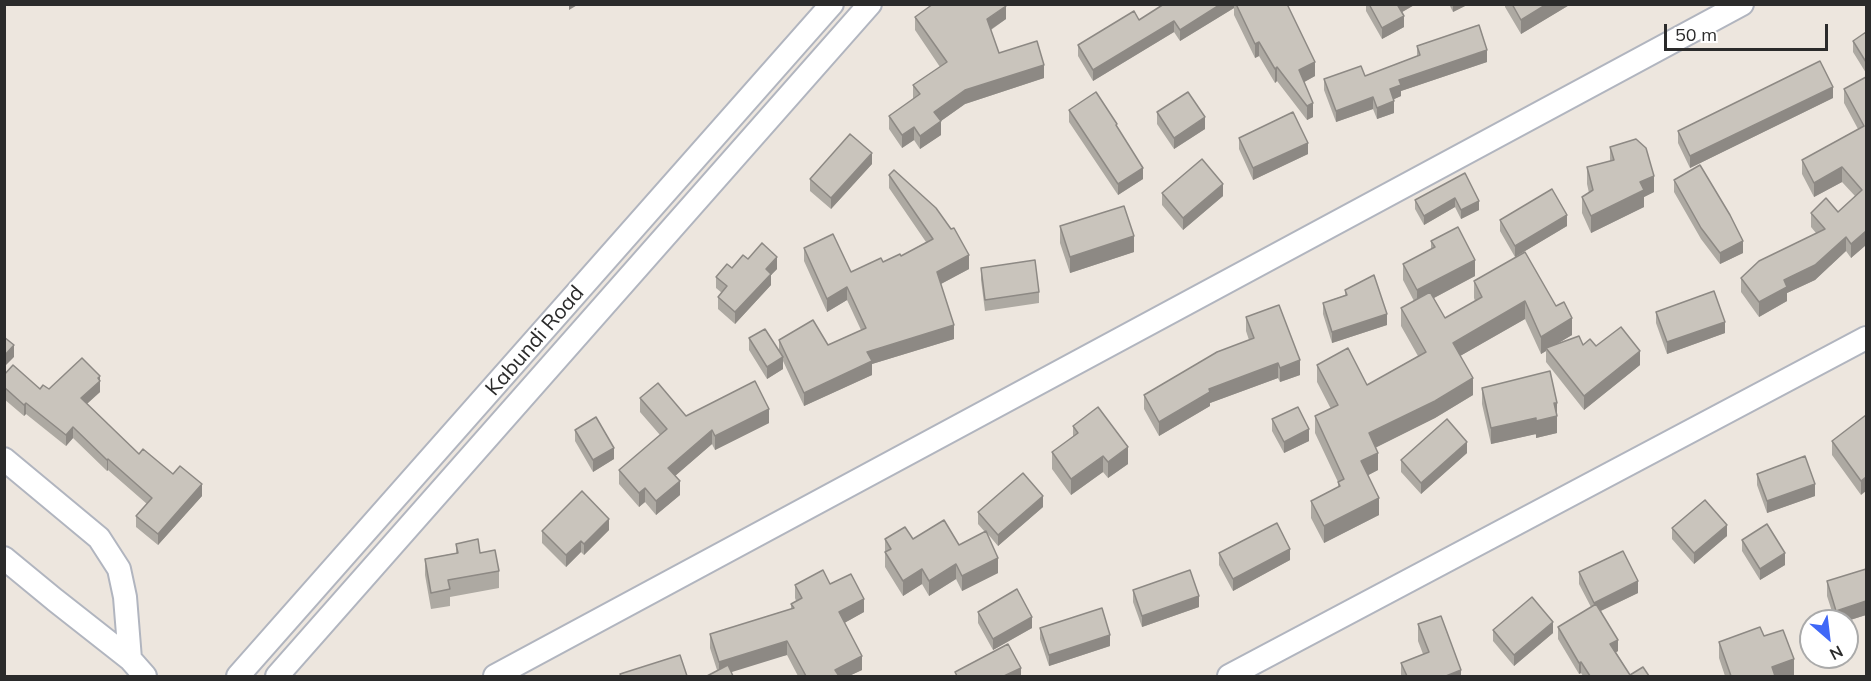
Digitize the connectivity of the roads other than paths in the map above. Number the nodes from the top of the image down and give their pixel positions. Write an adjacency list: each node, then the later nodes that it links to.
1 (832, 4): 4 (street, Kabundi Road)
2 (870, 4): 5 (street, Kabundi Road)
3 (1742, 4): 13 (street)
4 (727, 124): 5 (street); 11 (street, Kabundi Road)
5 (748, 143): 12 (street, Kabundi Road)
6 (1866, 338): 14 (street)
7 (4, 459): 9 (street)
8 (4, 558): 9 (street)
9 (130, 659): 10 (street)
10 (145, 676)
11 (238, 676)
12 (277, 676)
13 (495, 676)
14 (1229, 676)

